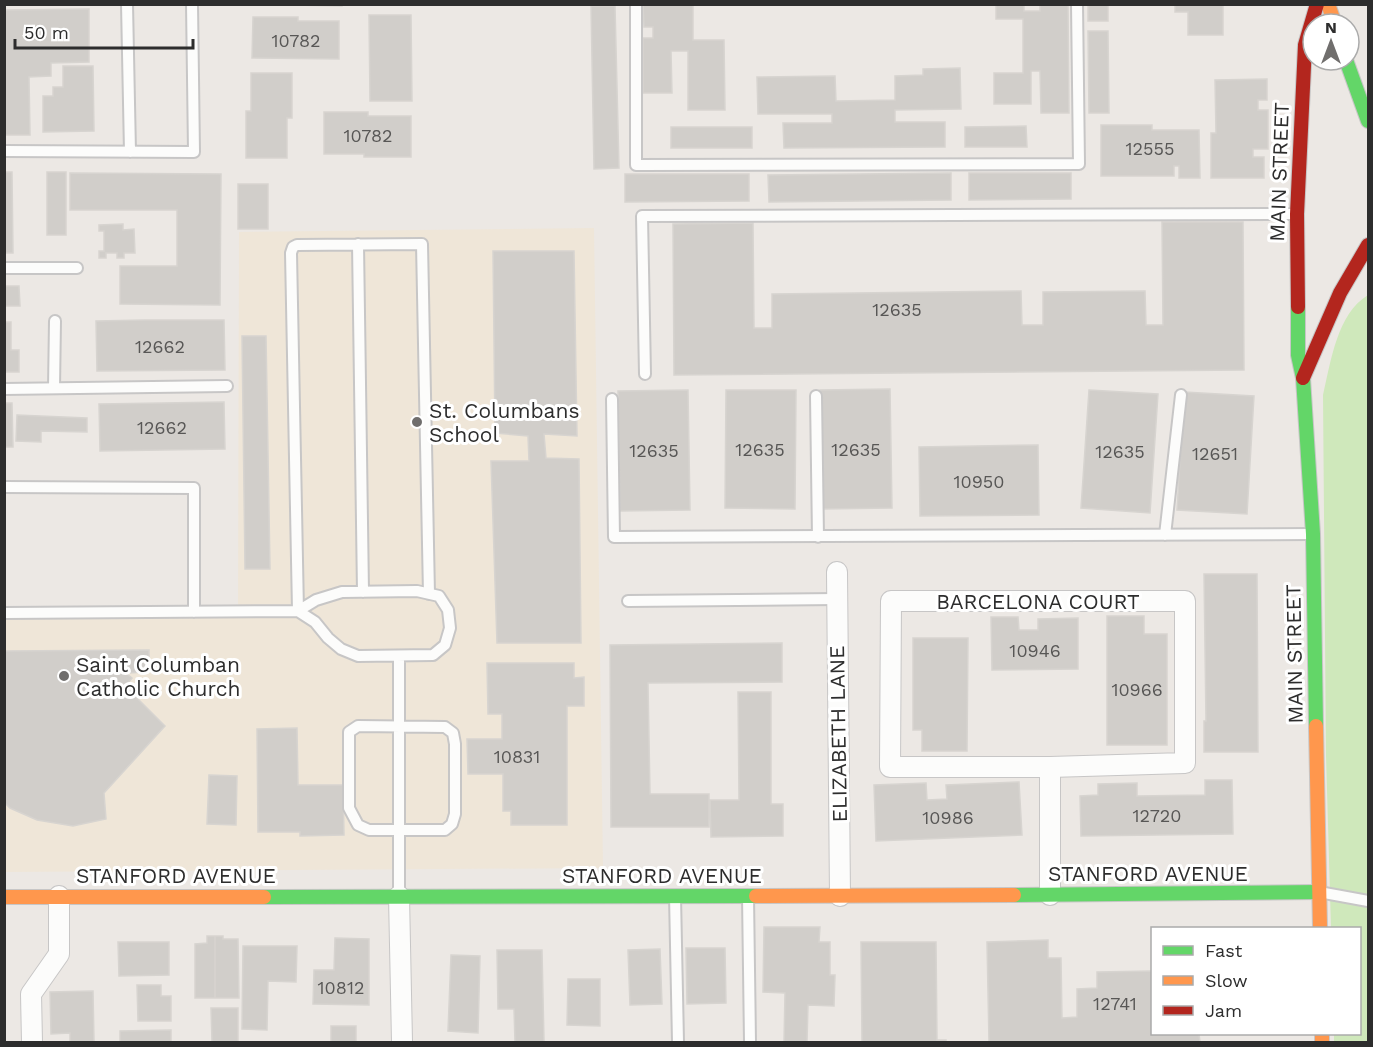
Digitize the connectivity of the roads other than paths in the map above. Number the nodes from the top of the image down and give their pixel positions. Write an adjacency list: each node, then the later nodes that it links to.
1 (127, 4): 9 (lane)
2 (192, 4): 9 (lane)
3 (636, 4): 4 (lane)
4 (1077, 4)
5 (1317, 4): 10 (street, MAIN STREET)
6 (1350, 72): 7 (street)
7 (1368, 120)
8 (4, 152): 9 (lane)
9 (130, 152)
10 (1297, 214): 18 (lane); 19 (street, MAIN STREET)
11 (358, 244): 31 (lane); 32 (lane); 35 (lane)
12 (1368, 245): 16 (street, MAIN STREET)
13 (4, 268): 14 (lane)
14 (77, 268)
15 (1358, 286): 16 (street)
16 (1338, 298): 19 (street, MAIN STREET)
17 (55, 321): 22 (lane)
18 (645, 374)
19 (1303, 378): 27 (street, MAIN STREET)
20 (227, 386): 22 (lane)
21 (4, 388): 22 (lane)
22 (54, 388)
23 (1181, 395): 28 (lane)
24 (816, 396): 29 (lane)
25 (612, 399): 29 (lane)
26 (4, 488): 36 (lane)
27 (1313, 534): 28 (lane); 42 (street, MAIN STREET)
28 (1165, 535): 29 (lane)
29 (818, 537)
30 (837, 572): 33 (street, ELIZABETH LANE)
31 (363, 592): 32 (lane); 35 (lane)
32 (429, 594): 38 (lane)
33 (837, 599): 34 (lane); 48 (street, ELIZABETH LANE)
34 (628, 600)
35 (298, 611): 36 (lane); 38 (lane)
36 (194, 612): 37 (lane)
37 (4, 613)
38 (399, 656): 39 (lane)
39 (399, 726): 41 (lane); 41 (lane); 41 (lane)
40 (1050, 767): 40 (street, BARCELONA COURT); 43 (street)
41 (399, 831): 45 (lane)
42 (1319, 892): 43 (street, STANFORD AVENUE); 50 (lane); 51 (street, MAIN STREET)
43 (1050, 895): 48 (street, STANFORD AVENUE)
44 (59, 896): 45 (street, STANFORD AVENUE); 49 (street, STANFORD AVENUE); 52 (street)
45 (399, 896): 46 (street, STANFORD AVENUE); 53 (street)
46 (675, 896): 47 (street, STANFORD AVENUE); 54 (lane)
47 (748, 896): 48 (street, STANFORD AVENUE); 55 (lane)
48 (840, 896)
49 (4, 897)
50 (1368, 901)
51 (1320, 927)
52 (32, 1042)
53 (402, 1042)
54 (678, 1042)
55 (750, 1042)

